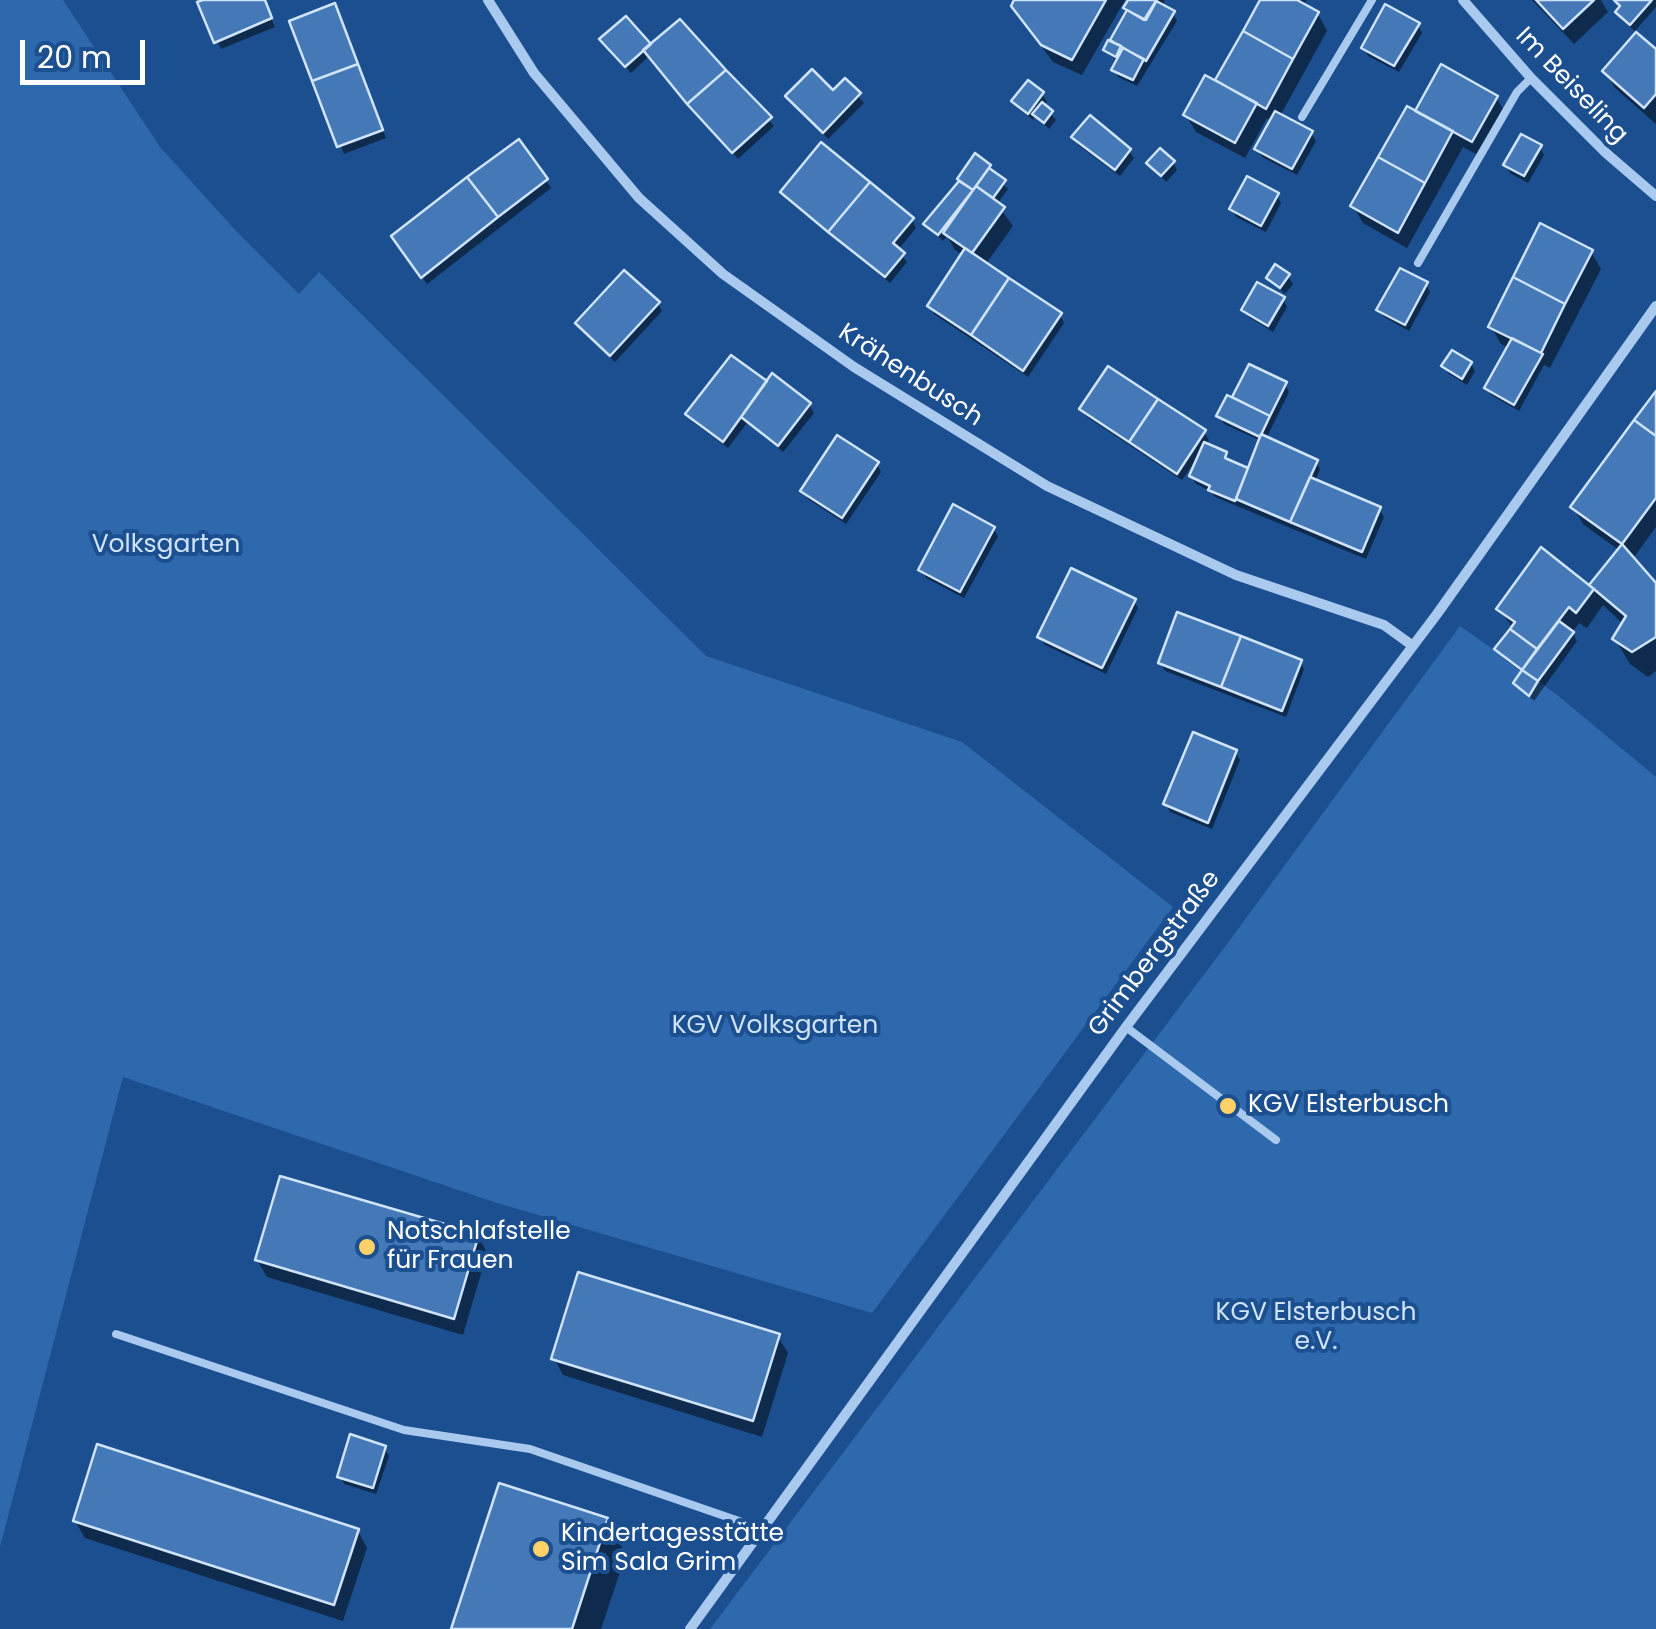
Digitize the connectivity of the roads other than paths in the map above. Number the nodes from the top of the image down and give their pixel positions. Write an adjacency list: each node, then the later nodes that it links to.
1 (488, 0): 9 (street, Krähenbusch)
2 (1372, 0): 5 (lane)
3 (1463, 0): 4 (street, Im Beiseling)
4 (1531, 78): 6 (street, Im Beiseling); 7 (lane)
5 (1302, 117)
6 (1656, 196)
7 (1418, 264)
8 (1656, 306): 9 (street, Grimbergstraße)
9 (1413, 646): 10 (street, Grimbergstraße)
10 (1126, 1027): 11 (lane); 13 (street, Grimbergstraße)
11 (1276, 1140)
12 (116, 1334): 13 (lane)
13 (758, 1535): 14 (street, Grimbergstraße)
14 (690, 1629)

